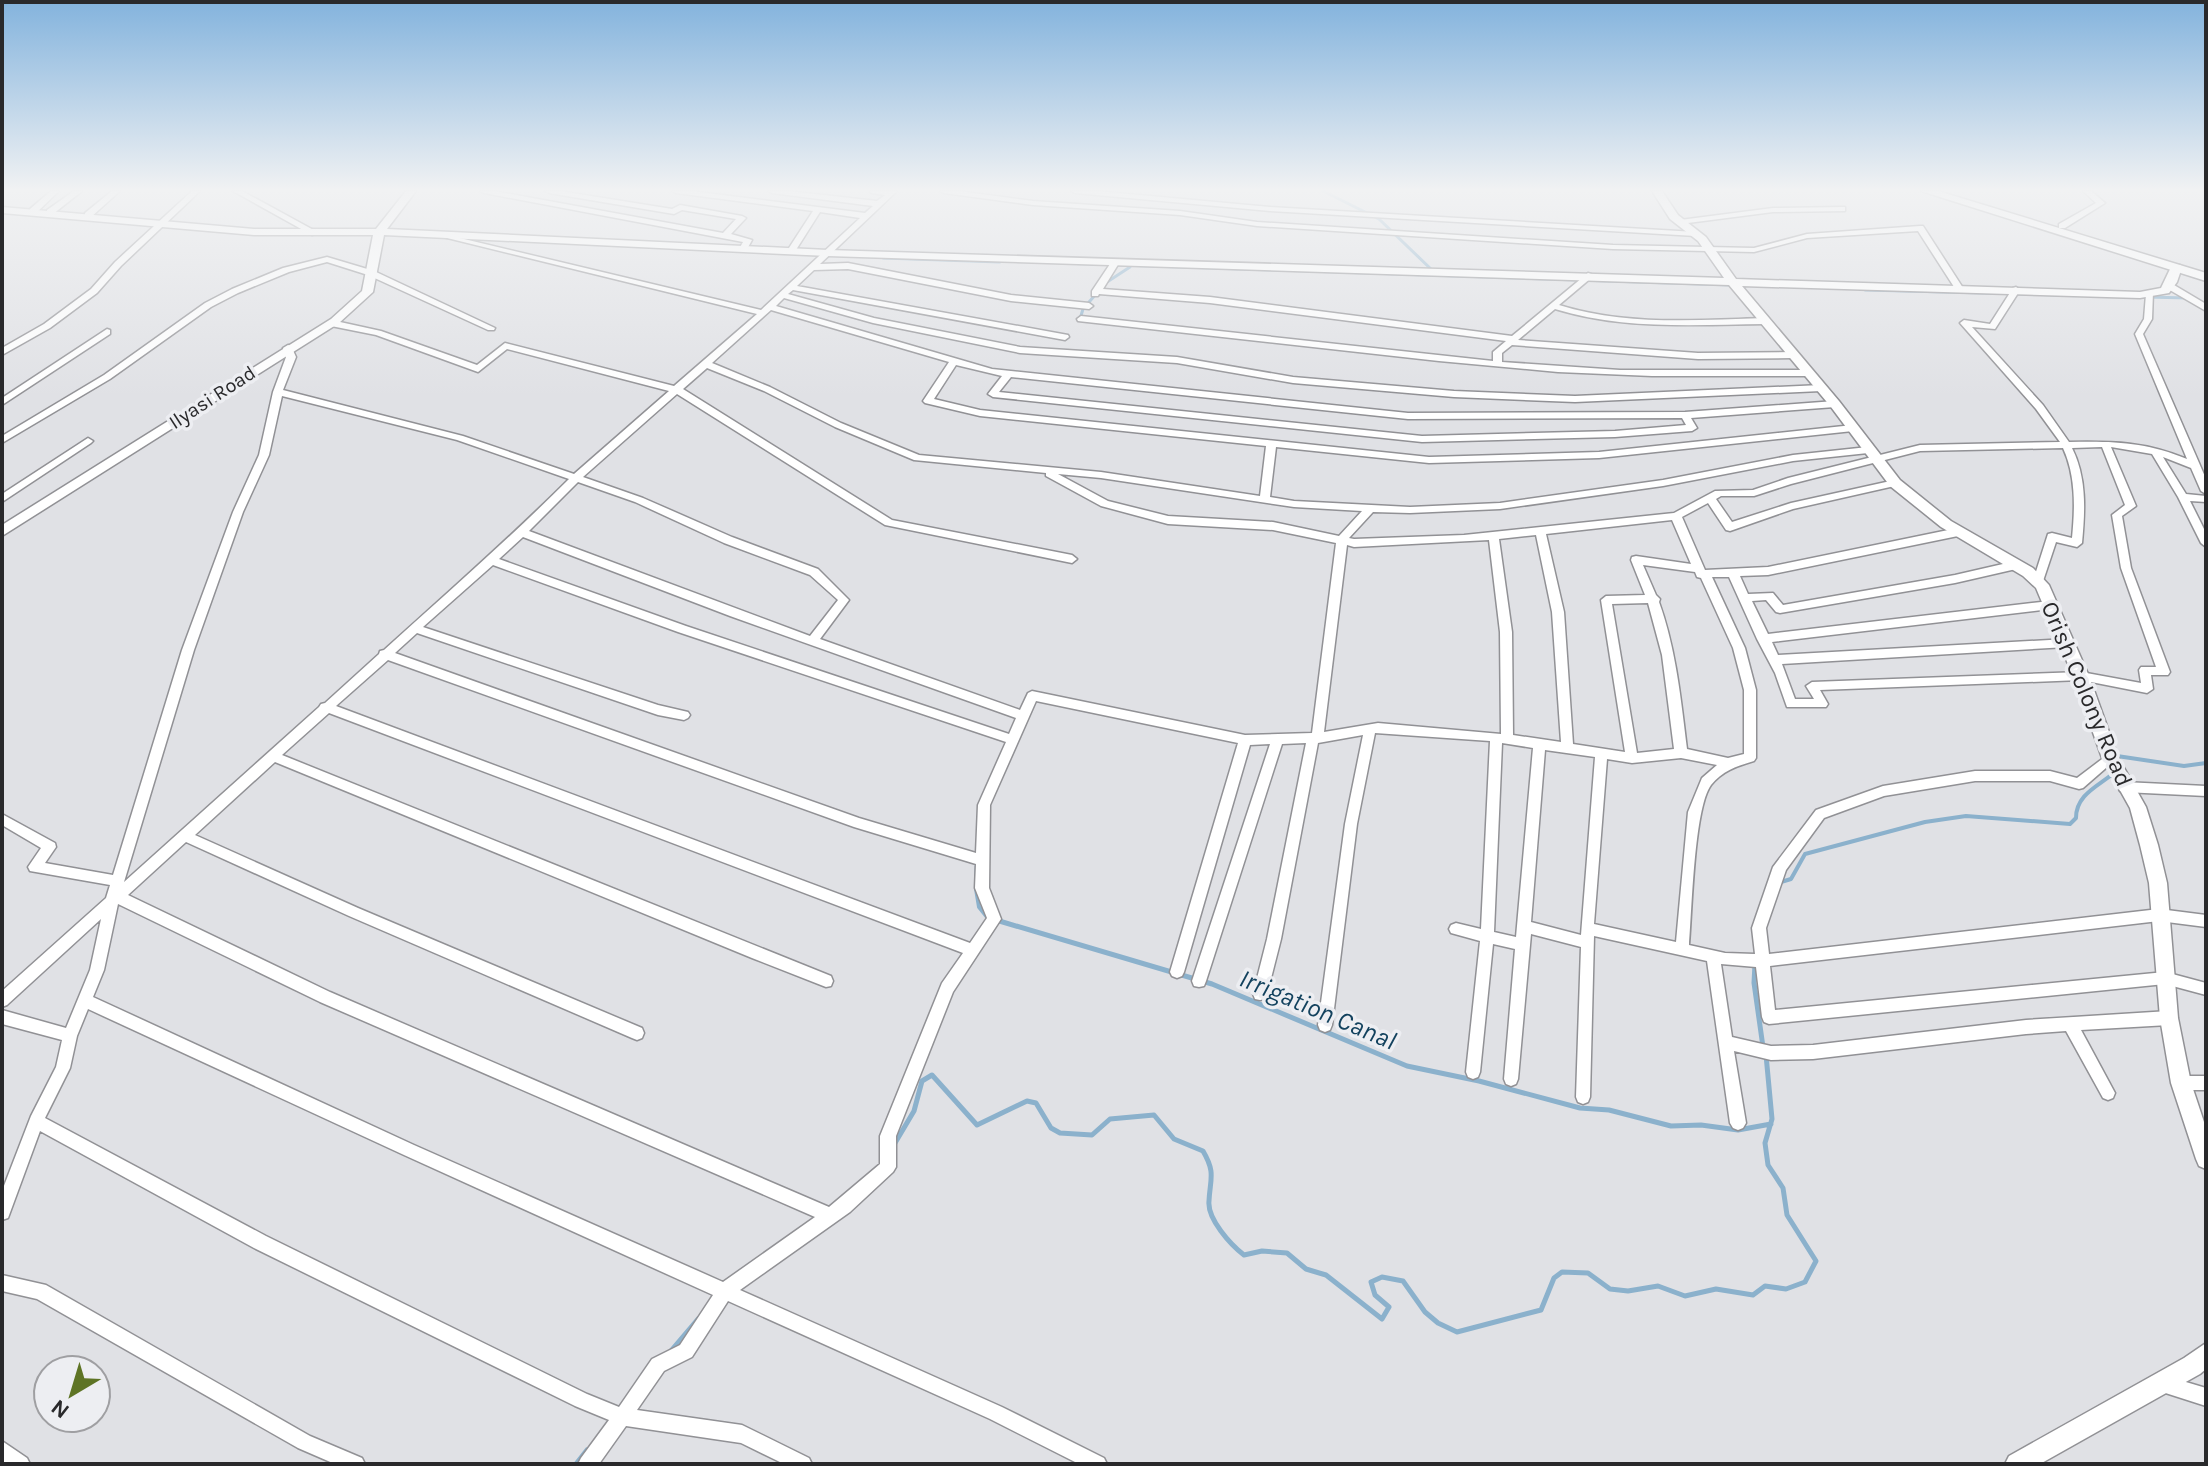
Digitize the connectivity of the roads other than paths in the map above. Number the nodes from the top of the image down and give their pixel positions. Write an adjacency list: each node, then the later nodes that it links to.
1 (125, 259): 39 (street)
2 (325, 259): 53 (street)
3 (328, 259): 16 (street)
4 (374, 259): 16 (main road, Ilyasi Road)
5 (546, 259): 29 (street)
6 (822, 259): 13 (street)
7 (1012, 259): 12 (main road)
8 (1717, 259): 19 (main road, Orish Colony Road)
9 (1940, 259): 21 (street)
10 (2152, 259): 14 (main road)
11 (2171, 259): 15 (main road)
12 (1115, 263): 17 (main road); 24 (street)
13 (814, 267): 23 (street); 26 (street)
14 (2176, 267): 18 (main road); 20 (main road)
15 (2206, 270)
16 (371, 273): 32 (main road, Ilyasi Road); 33 (street)
17 (1588, 276): 19 (main road); 27 (street)
18 (2206, 277)
19 (1731, 280): 21 (main road); 31 (main road, Orish Colony Road)
20 (2171, 287): 25 (main road); 28 (street)
21 (1959, 288): 22 (main road)
22 (2016, 290): 25 (main road); 57 (street)
23 (787, 291): 29 (street); 35 (street); 38 (street)
24 (1096, 291): 26 (street); 36 (street)
25 (2150, 294): 60 (street)
26 (1089, 306): 30 (street)
27 (1555, 306): 31 (street); 36 (street)
28 (2206, 308)
29 (767, 310): 41 (street); 42 (street)
30 (1081, 319): 35 (street); 43 (street)
31 (1765, 321): 40 (main road, Orish Colony Road)
32 (331, 323): 37 (main road, Ilyasi Road); 47 (street)
33 (491, 328)
34 (107, 332): 49 (street)
35 (1065, 337): 38 (street)
36 (1512, 341): 40 (street); 43 (street)
37 (288, 348): 48 (street); 72 (main road, Ilyasi Road)
38 (1048, 351): 46 (street)
39 (2, 352)
40 (1793, 355): 44 (main road, Orish Colony Road)
41 (954, 361): 45 (street); 56 (street)
42 (706, 364): 47 (street); 61 (street)
43 (1497, 364): 44 (street)
44 (1807, 373): 46 (main road, Orish Colony Road)
45 (1008, 374): 51 (street); 51 (street)
46 (1821, 388): 50 (main road, Orish Colony Road)
47 (678, 390): 62 (street); 79 (street)
48 (278, 392): 62 (street); 117 (street)
49 (2, 402)
50 (1835, 404): 51 (street); 52 (main road, Orish Colony Road)
51 (1685, 415)
52 (1853, 428): 56 (street); 59 (main road, Orish Colony Road)
53 (2, 440)
54 (88, 441): 67 (street)
55 (2105, 444): 57 (street); 58 (street); 94 (street)
56 (1271, 446): 69 (street)
57 (2066, 446): 59 (street); 84 (street)
58 (2155, 451): 60 (street); 65 (street)
59 (1872, 454): 63 (main road, Orish Colony Road); 66 (street); 70 (street)
60 (2193, 465): 64 (street)
61 (1044, 470): 69 (street); 77 (street)
62 (574, 480): 73 (street); 90 (street)
63 (1895, 483): 66 (street); 74 (main road, Orish Colony Road)
64 (2206, 491)
65 (2183, 497): 68 (street); 78 (street)
66 (1710, 498): 71 (street)
67 (2, 499)
68 (2206, 499)
69 (1265, 500): 70 (street)
70 (1370, 508): 77 (street)
71 (1676, 516): 75 (street); 82 (street)
72 (2, 531)
73 (522, 532): 80 (street); 90 (street)
74 (1958, 532): 81 (main road, Orish Colony Road); 83 (street)
75 (1541, 533): 76 (street); 105 (street)
76 (1494, 537): 77 (street); 101 (street)
77 (1342, 540): 99 (street)
78 (2206, 543)
79 (1072, 559)
80 (491, 560): 88 (street); 102 (street)
81 (2016, 565): 84 (main road, Orish Colony Road); 85 (street)
82 (1702, 571): 83 (street); 86 (street); 111 (street)
83 (1733, 573): 85 (street)
84 (2038, 581): 87 (main road, Orish Colony Road)
85 (1745, 598): 89 (street)
86 (1655, 599): 107 (street); 109 (street)
87 (2050, 605): 89 (street); 91 (main road, Orish Colony Road)
88 (413, 628): 92 (street); 96 (street)
89 (1763, 639): 93 (street)
90 (813, 640): 97 (street)
91 (2067, 643): 93 (street); 94 (main road, Orish Colony Road)
92 (384, 654): 95 (street); 116 (street)
93 (1774, 660): 94 (street)
94 (2081, 676): 110 (main road, Orish Colony Road)
95 (325, 707): 108 (street); 125 (street)
96 (684, 715)
97 (1023, 716): 102 (street); 103 (street)
98 (1370, 729): 99 (street); 101 (street); 138 (street)
99 (1315, 738): 100 (street); 133 (street)
100 (1278, 739): 103 (street); 131 (street)
101 (1502, 739): 104 (street); 121 (street)
102 (1014, 740): 116 (street)
103 (1245, 740): 128 (street)
104 (1539, 744): 105 (street); 123 (street)
105 (1567, 748): 106 (street)
106 (1601, 753): 109 (street); 122 (street)
107 (1681, 753): 109 (street); 111 (street)
108 (272, 756): 115 (street); 130 (street)
109 (1632, 758)
110 (2110, 758): 112 (main road, Orish Colony Road); 127 (street)
111 (1728, 763): 124 (street)
112 (2122, 784): 113 (street); 118 (main road, Orish Colony Road)
113 (2206, 791)
114 (2, 819): 117 (street)
115 (185, 836): 117 (street); 140 (street)
116 (983, 861): 125 (street)
117 (115, 894): 134 (street); 135 (street); 154 (street)
118 (2159, 915): 119 (street); 127 (street); 129 (main road, Orish Colony Road)
119 (2206, 921)
120 (1456, 929): 121 (street)
121 (1487, 936): 123 (street); 143 (street)
122 (1588, 936): 123 (street); 124 (street); 148 (street)
123 (1524, 945): 144 (street)
124 (1682, 948): 126 (street)
125 (973, 950): 154 (street)
126 (1713, 956): 127 (street); 142 (street)
127 (1755, 961): 129 (street)
128 (1177, 972)
129 (2165, 978): 132 (street); 137 (main road, Orish Colony Road)
130 (826, 981)
131 (1199, 981)
132 (2206, 989)
133 (1260, 994)
134 (2, 1000)
135 (86, 1001): 141 (street); 156 (street)
136 (2, 1017): 141 (street)
137 (2169, 1018): 139 (street); 145 (main road, Orish Colony Road)
138 (1325, 1025)
139 (2070, 1025): 142 (street); 147 (street)
140 (637, 1033)
141 (70, 1036): 149 (street)
142 (1725, 1042): 150 (street)
143 (1473, 1072)
144 (1511, 1079)
145 (2181, 1083): 146 (street); 151 (main road, Orish Colony Road)
146 (2206, 1083)
147 (2108, 1093)
148 (1583, 1097)
149 (36, 1121): 152 (street); 160 (street)
150 (1738, 1123)
151 (2206, 1158)
152 (9, 1175): 153 (street)
153 (2, 1212)
154 (830, 1216): 156 (street)
155 (2, 1283): 163 (street)
156 (725, 1291): 160 (street); 166 (street)
157 (2206, 1354): 158 (main road)
158 (2159, 1383): 159 (street); 167 (main road)
159 (2206, 1397)
160 (622, 1417): 164 (street); 165 (street)
161 (2, 1450): 162 (street)
162 (21, 1464)
163 (356, 1464)
164 (587, 1464)
165 (803, 1464)
166 (1098, 1464)
167 (2017, 1464)

